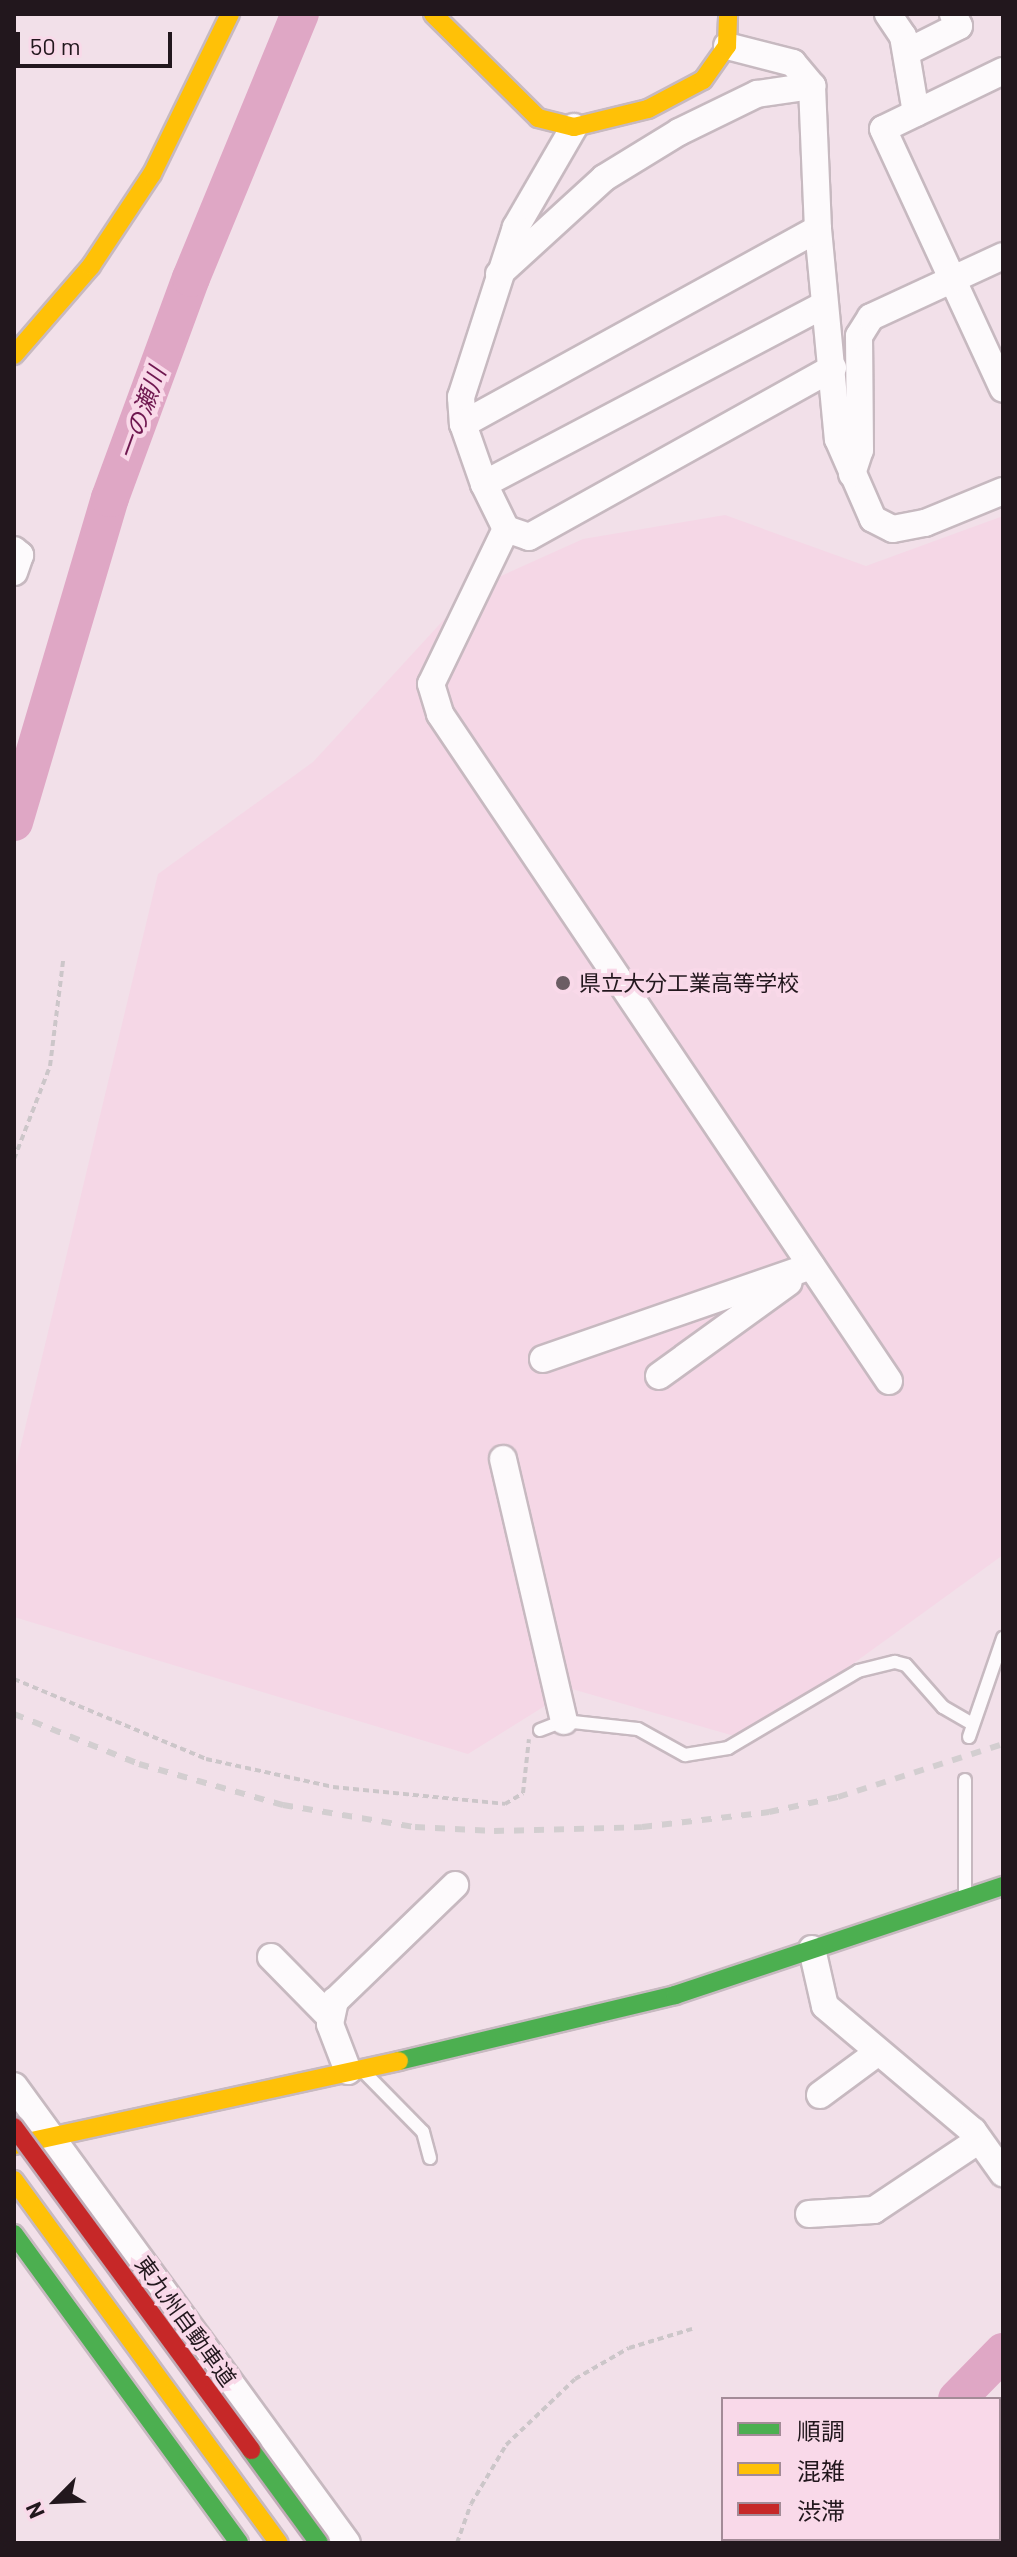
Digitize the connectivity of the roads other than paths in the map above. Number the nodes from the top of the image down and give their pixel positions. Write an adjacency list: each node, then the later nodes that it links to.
1 (230, 14): 17 (main road)
2 (433, 14): 11 (main road)
3 (728, 14): 6 (main road)
4 (888, 14): 7 (street)
5 (953, 14): 7 (street)
6 (727, 46): 9 (street); 11 (main road)
7 (907, 52): 10 (street)
8 (1003, 71): 10 (street)
9 (812, 86): 12 (street); 14 (street)
10 (916, 113): 15 (street)
11 (574, 127): 14 (street)
12 (818, 229): 16 (street); 20 (street)
13 (1003, 256): 15 (street)
14 (499, 274): 20 (street)
15 (953, 279): 19 (street); 21 (street)
16 (824, 305): 18 (street); 22 (street)
17 (14, 355)
18 (833, 368): 21 (street); 24 (street)
19 (1003, 389)
20 (463, 424): 22 (street)
21 (852, 474): 23 (street)
22 (484, 484): 24 (street)
23 (1003, 491)
24 (506, 529): 27 (street)
25 (14, 550): 26 (street)
26 (14, 572)
27 (811, 1266): 28 (street); 29 (street); 30 (street)
28 (543, 1359)
29 (659, 1376)
30 (889, 1381)
31 (503, 1459): 33 (street)
32 (1003, 1638): 33 (lane)
33 (552, 1725)
34 (965, 1780): 37 (lane)
35 (455, 1885): 40 (street)
36 (1003, 1886): 37 (main road)
37 (965, 1897): 38 (main road)
38 (812, 1949): 41 (street); 42 (main road)
39 (271, 1957): 40 (street)
40 (329, 2016): 42 (street)
41 (877, 2053): 44 (street); 47 (street)
42 (355, 2070): 46 (main road); 49 (lane)
43 (14, 2086): 46 (street)
44 (820, 2095)
45 (14, 2127): 56 (main road, 東九州自動車道, bridge)
46 (51, 2137): 48 (main road); 57 (street)
47 (979, 2140): 50 (street); 52 (street)
48 (14, 2145)
49 (430, 2158)
50 (1003, 2173)
51 (14, 2180): 55 (main road)
52 (809, 2214)
53 (14, 2234): 54 (main road)
54 (239, 2543)
55 (279, 2543)
56 (319, 2543)
57 (347, 2543)

